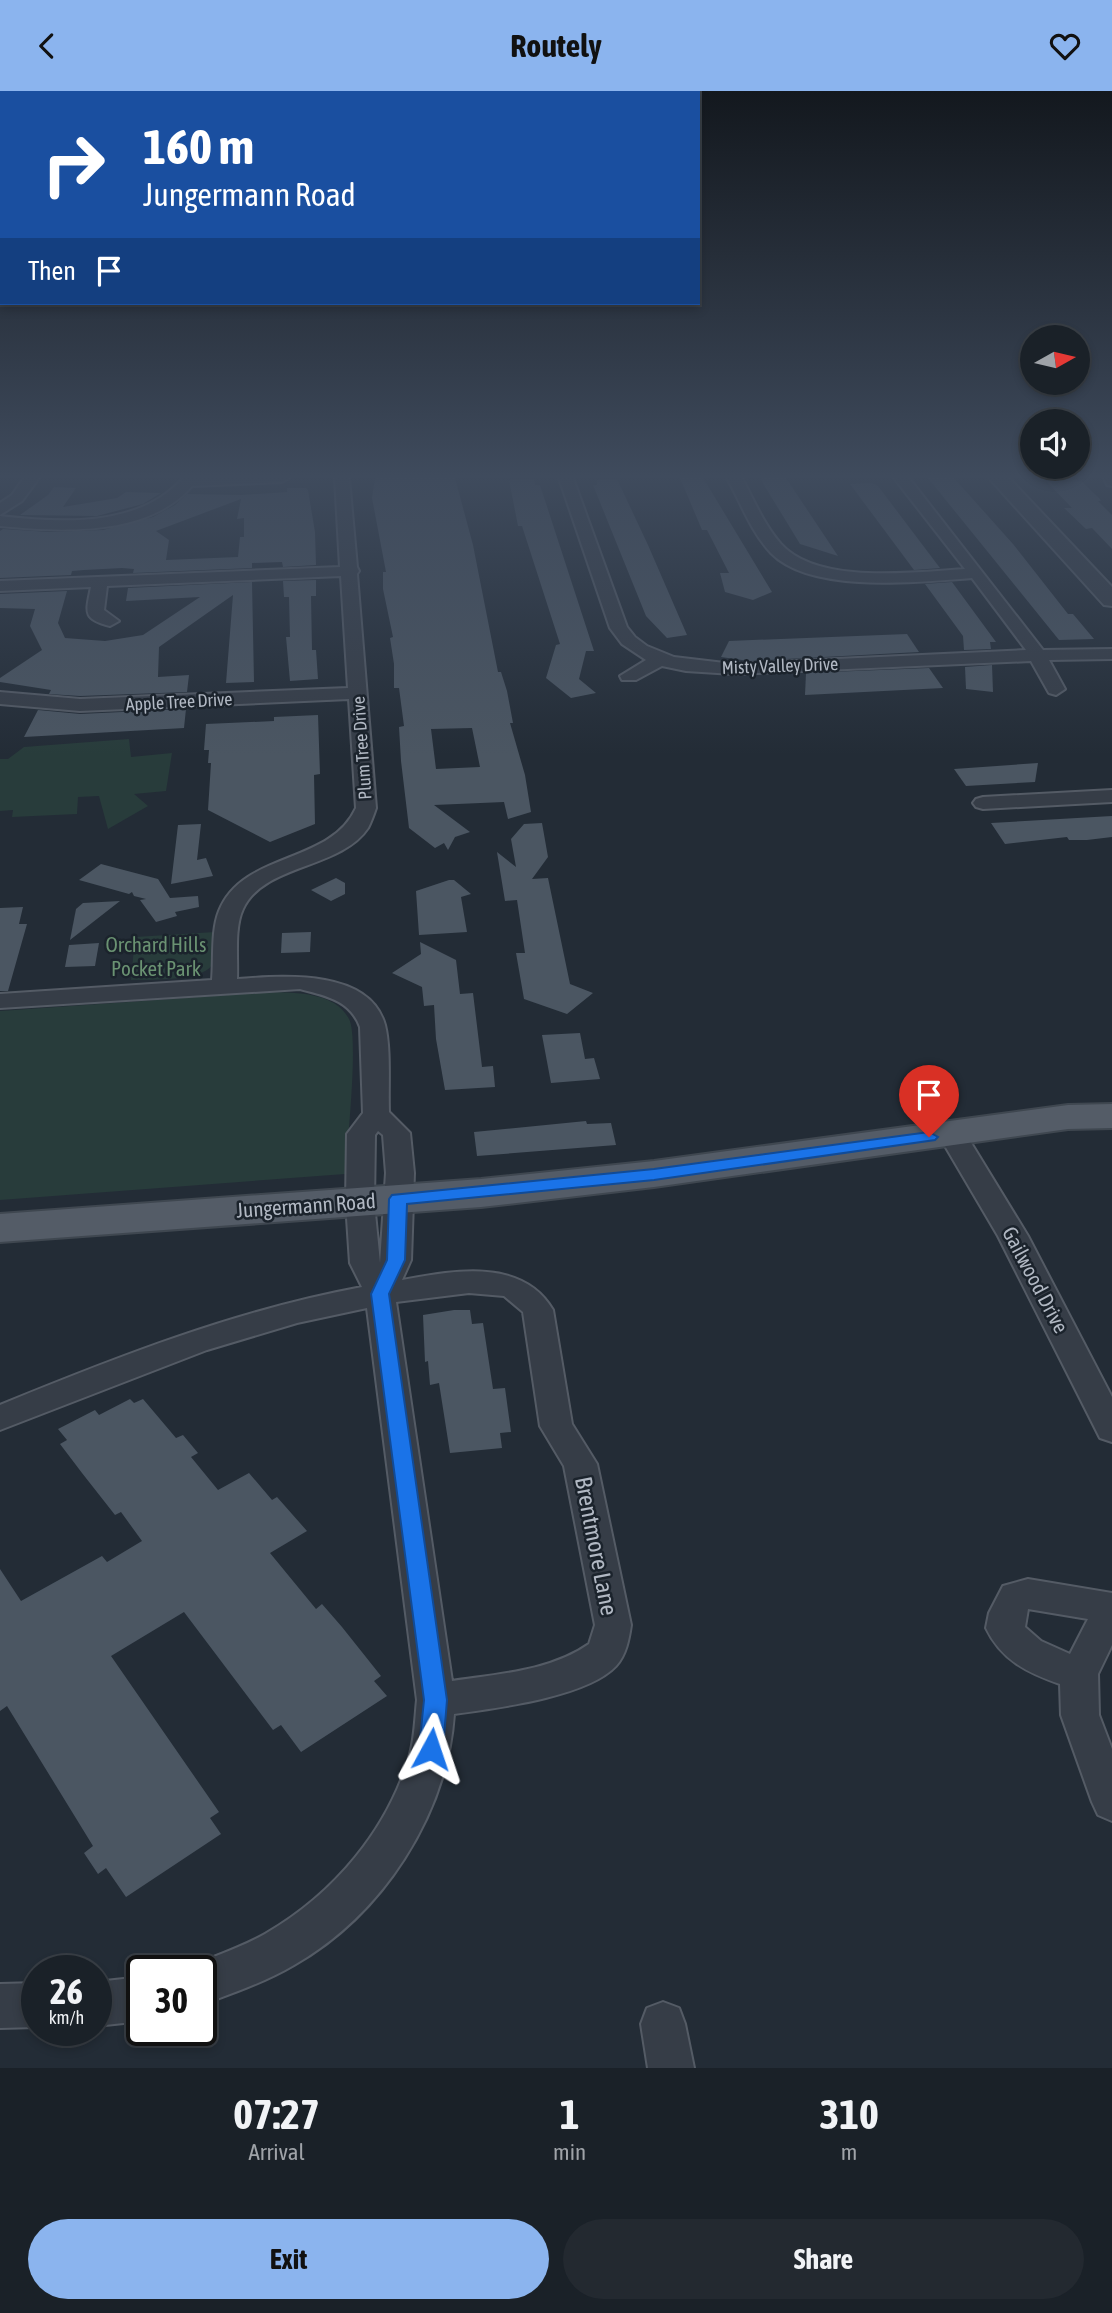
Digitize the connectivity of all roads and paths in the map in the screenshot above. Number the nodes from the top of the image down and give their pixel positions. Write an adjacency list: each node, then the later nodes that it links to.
1 (599, 570): 15 (street, Misty Valley Drive)
2 (815, 570): 9 (street)
3 (826, 570): 7 (street)
4 (975, 570): 7 (street)
5 (1084, 570): 11 (street)
6 (351, 571): 8 (street); 18 (street, Plum Tree Drive)
7 (977, 573): 14 (street)
8 (100, 581): 10 (street); 12 (street)
9 (796, 581)
10 (0, 586)
11 (1112, 600)
12 (110, 621)
13 (1112, 654): 14 (street, Misty Valley Drive)
14 (1038, 655): 15 (street, Misty Valley Drive); 17 (street)
15 (661, 659): 16 (street)
16 (629, 676)
17 (1056, 689)
18 (359, 693): 19 (street, Apple Tree Drive); 22 (street, Plum Tree Drive)
19 (0, 698)
20 (1112, 796): 21 (street)
21 (983, 803)
22 (224, 985): 23 (street); 24 (street)
23 (0, 1000)
24 (376, 1114): 27 (street); 27 (street)
25 (1112, 1116): 26 (main road, Jungermann Road)
26 (952, 1134): 27 (main road, Jungermann Road); 31 (street, Gailwood Drive)
27 (379, 1201): 28 (main road, Jungermann Road); 29 (street)
28 (0, 1228)
29 (380, 1294): 30 (street, Brentmore Lane); 34 (street); 34 (street, Brentmore Lane)
30 (0, 1417)
31 (1112, 1429)
32 (1112, 1608): 33 (street); 33 (street)
33 (1079, 1673): 35 (street)
34 (436, 1700): 36 (street)
35 (1112, 1802)
36 (217, 1978)
37 (21, 2005): 38 (street)
38 (0, 2006)
39 (663, 2024): 40 (street)
40 (671, 2068)

